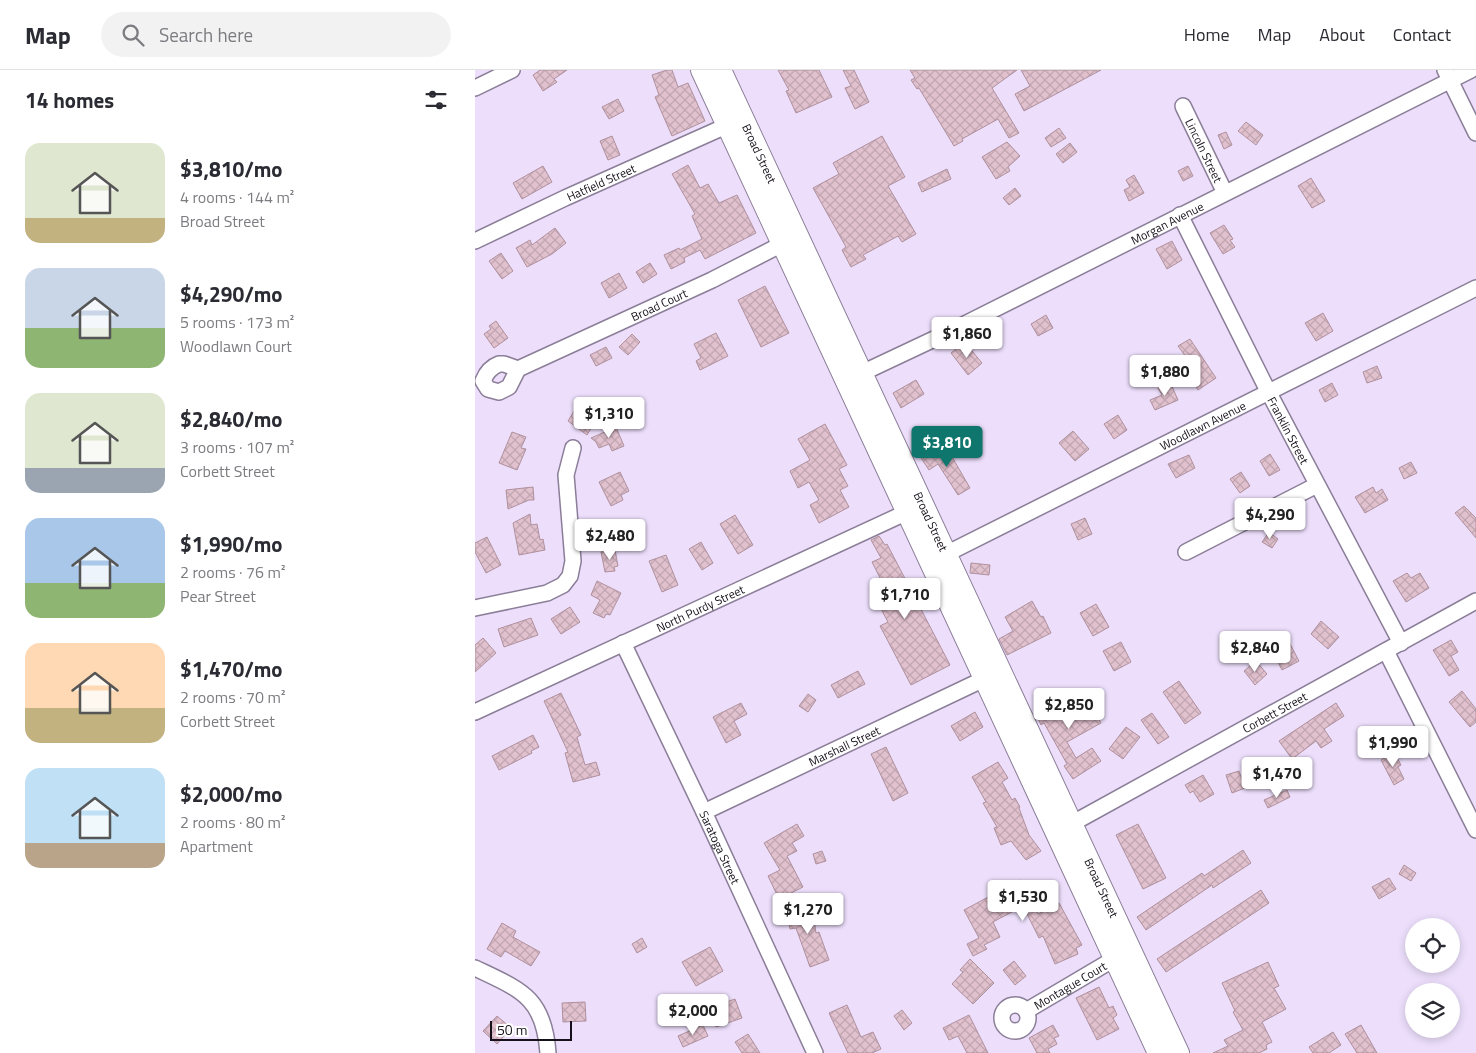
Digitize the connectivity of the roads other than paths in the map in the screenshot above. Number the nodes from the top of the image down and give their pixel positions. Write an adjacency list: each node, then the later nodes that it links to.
1 (512, 70): 6 (street)
2 (701, 70): 8 (main road, Broad Street)
3 (721, 70): 13 (main road, Broad Street)
4 (1471, 70): 5 (street, Morgan Avenue)
5 (1447, 75): 9 (street); 10 (street, Morgan Avenue)
6 (475, 88)
7 (1183, 106): 10 (street, Lincoln Street)
8 (726, 126): 12 (street, Hatfield Street); 13 (main road, Broad Street)
9 (1476, 133)
10 (1225, 193): 11 (street, Morgan Avenue)
11 (1180, 215): 16 (street, Morgan Avenue); 17 (street, Franklin Street)
12 (475, 241)
13 (789, 241): 15 (street, Broad Court); 16 (main road, Broad Street); 20 (main road, Broad Street)
14 (1476, 288): 17 (street, Woodlawn Avenue)
15 (518, 369)
16 (862, 373): 20 (main road, Broad Street)
17 (1268, 391): 19 (street, Franklin Street); 22 (street, Woodlawn Avenue)
18 (573, 448): 24 (street)
19 (1317, 486): 21 (street); 26 (street, Franklin Street)
20 (916, 508): 22 (main road, Broad Street); 25 (street, North Purdy Street)
21 (1186, 552)
22 (939, 558): 28 (main road, Broad Street); 31 (main road, Broad Street)
23 (1476, 601): 26 (street, Corbett Street)
24 (475, 608)
25 (623, 643): 29 (street, North Purdy Street); 30 (street, Saratoga Street)
26 (1401, 643): 27 (street, Corbett Street)
27 (1386, 651): 31 (street, Corbett Street); 32 (street)
28 (984, 679): 30 (street, Marshall Street); 33 (main road, Broad Street)
29 (475, 712)
30 (704, 812): 37 (street, Saratoga Street)
31 (1073, 823): 39 (main road, Broad Street)
32 (1476, 830)
33 (1114, 959): 35 (street, Montague Court); 38 (main road, Broad Street)
34 (475, 968): 36 (street)
35 (1026, 1011)
36 (548, 1053)
37 (815, 1053)
38 (1158, 1053)
39 (1179, 1053)

